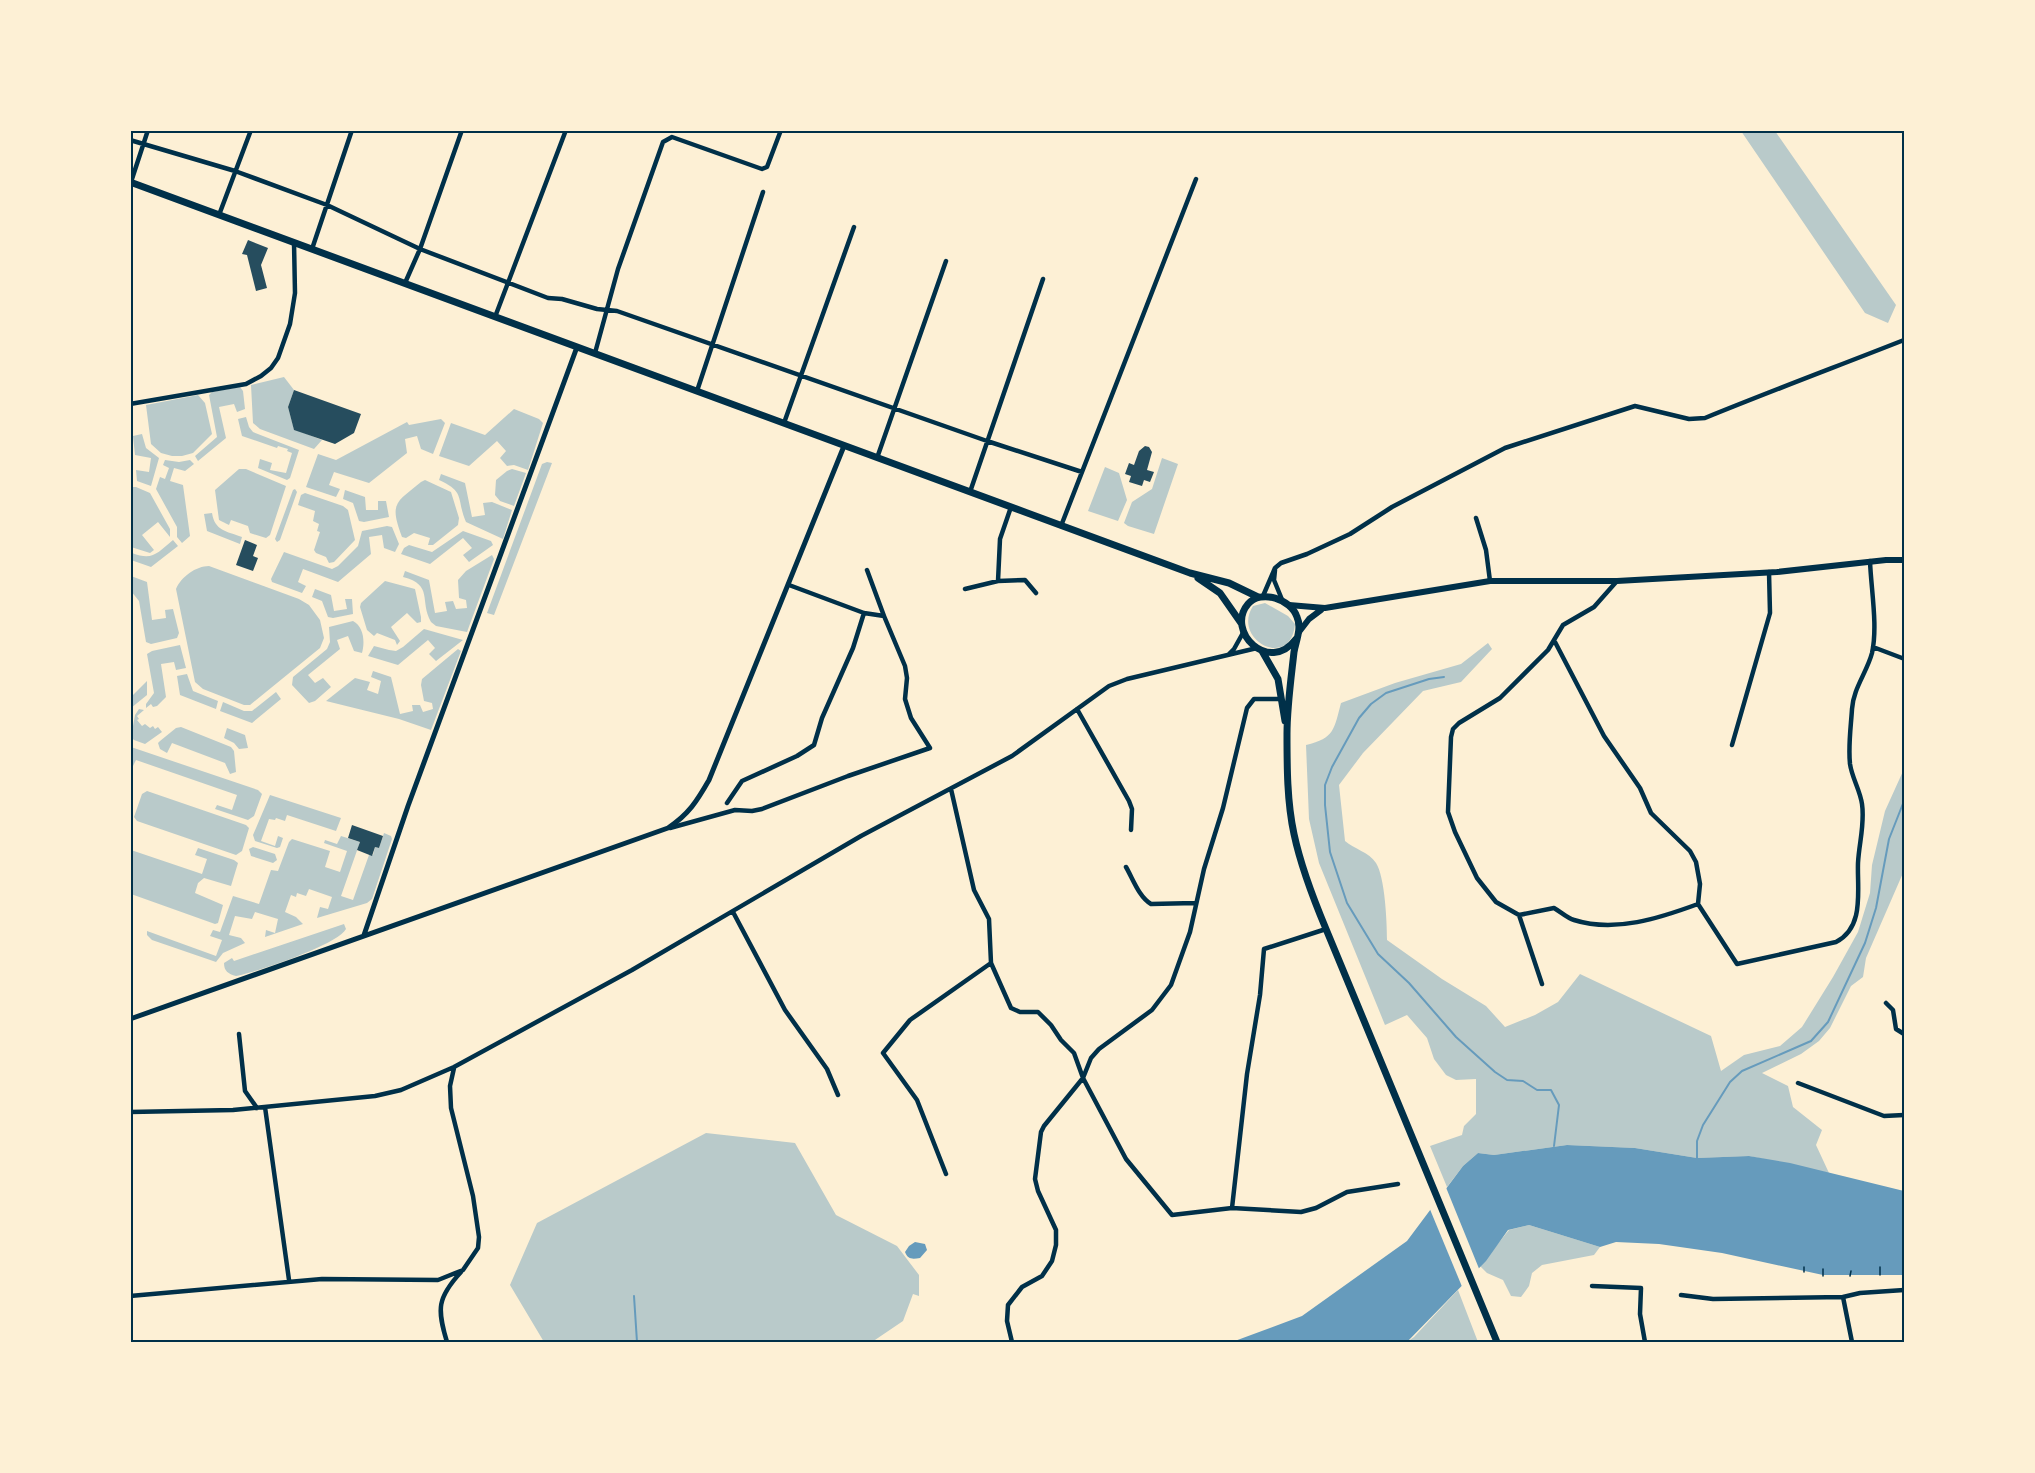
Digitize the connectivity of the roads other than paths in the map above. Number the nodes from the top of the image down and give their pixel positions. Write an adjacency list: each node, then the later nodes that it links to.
1 (148, 130): 8 (street)
2 (251, 130): 9 (street)
3 (352, 130): 13 (street)
4 (462, 130): 18 (street)
5 (566, 130): 22 (street)
6 (781, 130): 23 (street)
7 (130, 140): 8 (street)
8 (143, 144): 9 (street); 11 (street)
9 (235, 171): 13 (street); 14 (street)
10 (1196, 179): 37 (street)
11 (130, 182): 14 (main road)
12 (763, 192): 26 (street)
13 (327, 205): 17 (street); 18 (street)
14 (219, 214): 16 (main road)
15 (854, 226): 29 (street)
16 (294, 242): 17 (main road); 31 (street)
17 (312, 249): 21 (main road)
18 (420, 249): 21 (street); 22 (street)
19 (946, 261): 32 (street)
20 (1043, 279): 34 (street)
21 (405, 283): 24 (main road)
22 (508, 284): 23 (street); 24 (street)
23 (606, 310): 26 (street); 28 (street)
24 (495, 317): 27 (main road)
25 (1905, 340): 44 (street)
26 (712, 344): 29 (street); 30 (street)
27 (577, 347): 28 (main road); 81 (street)
28 (595, 354): 30 (main road)
29 (800, 376): 32 (street); 33 (street)
30 (697, 391): 33 (main road)
31 (130, 404)
32 (894, 408): 34 (street); 36 (street)
33 (784, 423): 35 (main road)
34 (987, 441): 37 (street); 38 (street)
35 (844, 446): 36 (main road); 51 (street)
36 (877, 458): 38 (main road)
37 (1082, 472): 41 (street)
38 (970, 492): 39 (main road)
39 (1011, 507): 41 (main road); 48 (street)
40 (1476, 518): 49 (street)
41 (1061, 526): 47 (main road)
42 (1905, 560): 43 (main road)
43 (1870, 561): 46 (main road); 63 (street)
44 (1275, 568): 54 (street); 55 (street)
45 (867, 570): 58 (street)
46 (1769, 572): 50 (main road); 70 (street)
47 (1190, 573): 54 (main road); 59 (main road)
48 (998, 581): 52 (street); 53 (street)
49 (1490, 581): 50 (main road); 56 (main road)
50 (1617, 581): 62 (street)
51 (789, 585): 57 (street); 73 (street)
52 (965, 589)
53 (1036, 592)
54 (1260, 596): 55 (main road); 59 (main road)
55 (1285, 604): 56 (main road); 61 (main road)
56 (1325, 608): 61 (main road)
57 (864, 613): 58 (street); 72 (street)
58 (884, 616): 73 (street)
59 (1241, 623): 60 (main road)
60 (1244, 631): 64 (main road); 65 (street)
61 (1297, 636): 64 (main road); 69 (main road)
62 (1555, 642): 77 (street); 79 (street)
63 (1873, 647): 66 (street); 77 (street)
64 (1259, 649): 65 (street); 67 (main road)
65 (1226, 655): 68 (street)
66 (1902, 658)
67 (1281, 699): 69 (main road); 76 (street)
68 (1077, 709): 71 (street); 74 (street)
69 (1287, 733): 80 (main road)
70 (1732, 745)
71 (951, 789): 78 (street); 82 (street)
72 (727, 803)
73 (668, 828): 81 (street)
74 (1131, 830)
75 (1126, 867): 76 (street)
76 (1195, 903): 89 (street)
77 (1698, 904): 79 (street)
78 (733, 912): 88 (street); 91 (street)
79 (1519, 915): 83 (street)
80 (1326, 929): 98 (street); 108 (main road)
81 (364, 935): 85 (street)
82 (991, 963): 89 (street); 96 (street)
83 (1542, 984)
84 (1886, 1003): 87 (street)
85 (130, 1019)
86 (239, 1034): 92 (street)
87 (1905, 1034)
88 (454, 1067): 93 (street); 99 (street)
89 (1083, 1078): 98 (street); 107 (street)
90 (1798, 1083): 95 (street)
91 (838, 1095)
92 (257, 1107): 93 (street); 94 (street)
93 (265, 1107): 100 (street)
94 (130, 1112)
95 (1905, 1115)
96 (946, 1174)
97 (1398, 1184): 98 (street)
98 (1232, 1208)
99 (463, 1270): 100 (street); 106 (street)
100 (289, 1280): 104 (street)
101 (1592, 1286): 109 (street)
102 (1905, 1290): 105 (street)
103 (1681, 1295): 105 (street)
104 (130, 1296)
105 (1843, 1297): 110 (street)
106 (447, 1342)
107 (1012, 1342)
108 (1497, 1342)
109 (1645, 1342)
110 (1852, 1342)

